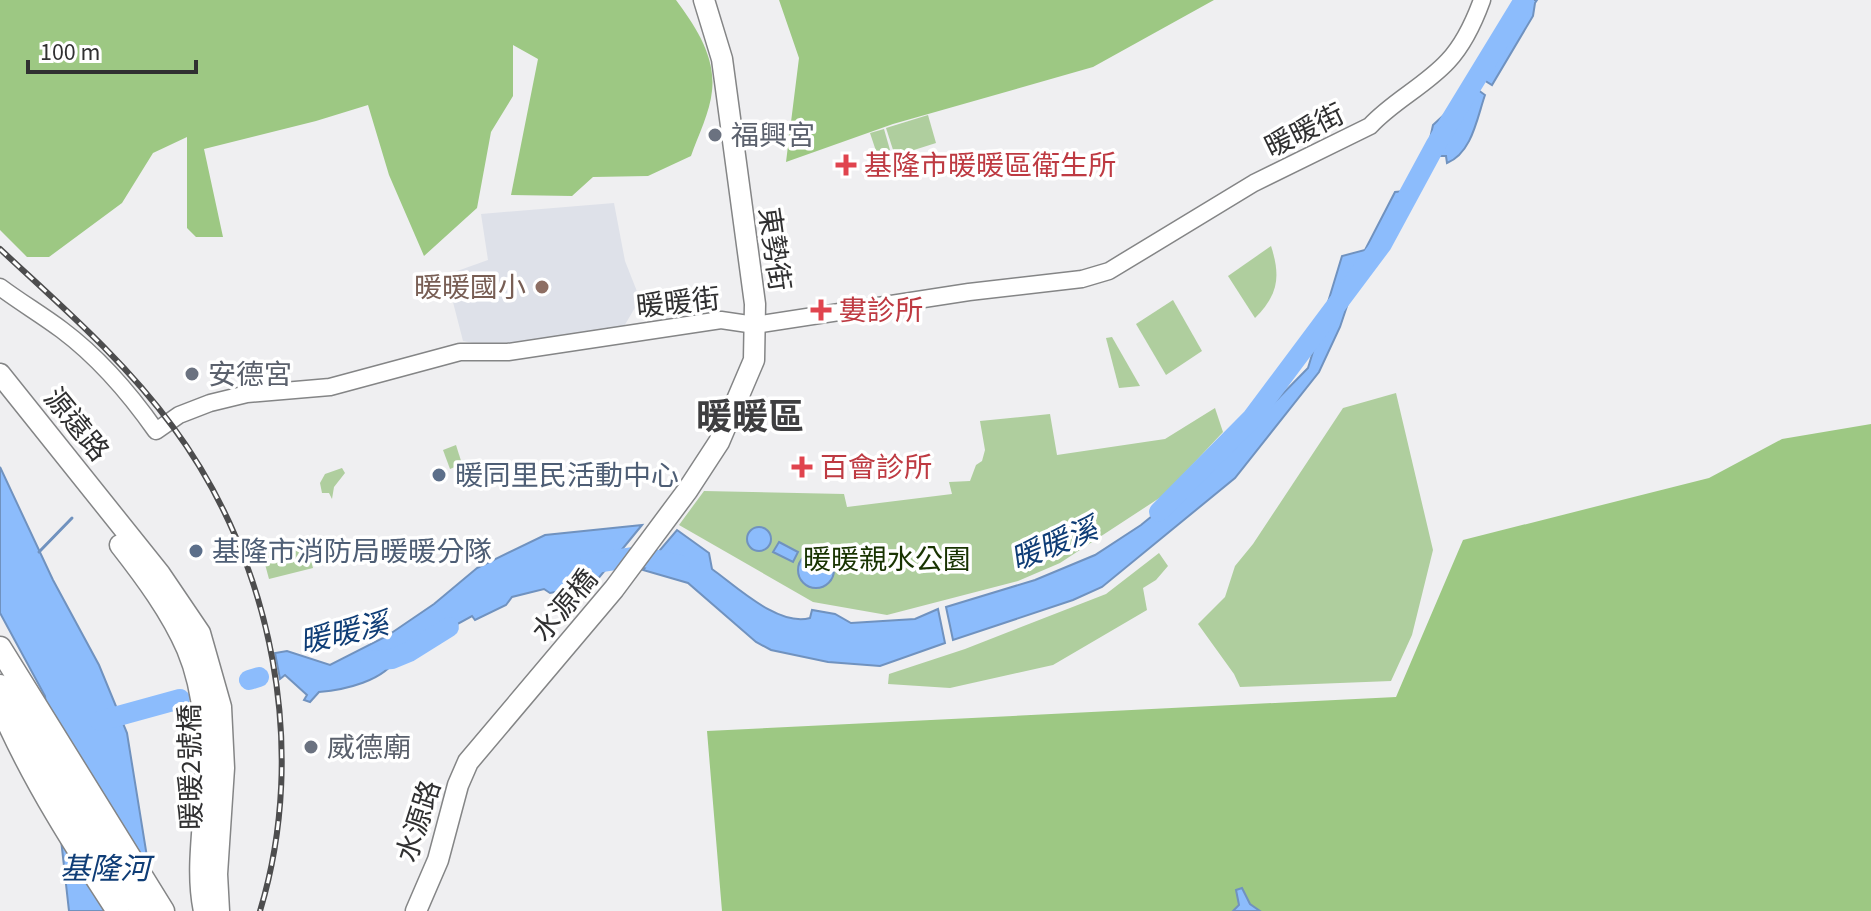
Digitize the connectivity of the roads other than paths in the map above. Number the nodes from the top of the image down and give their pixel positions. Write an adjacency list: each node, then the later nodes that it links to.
1 (704, 0): 6 (main road, 東勢街)
2 (1482, 0): 6 (street, 暖暖街)
3 (0, 287): 5 (street, 暖暖街)
4 (0, 302): 5 (street, 暖暖街)
5 (32, 311): 6 (street, 暖暖街)
6 (755, 325): 9 (main road, 東勢街)
7 (0, 374): 10 (main road, 源遠路)
8 (0, 390): 10 (main road, 源遠路)
9 (687, 491): 14 (main road, 水源橋)
10 (105, 514): 18 (main road, 暖暖2號橋); 19 (main road, 暖暖2號橋)
11 (0, 648): 17 (highway)
12 (0, 686): 16 (highway)
13 (0, 704): 15 (highway)
14 (478, 749): 20 (main road, 水源路)
15 (118, 911)
16 (142, 911)
17 (163, 911)
18 (204, 911)
19 (219, 911)
20 (416, 911)

